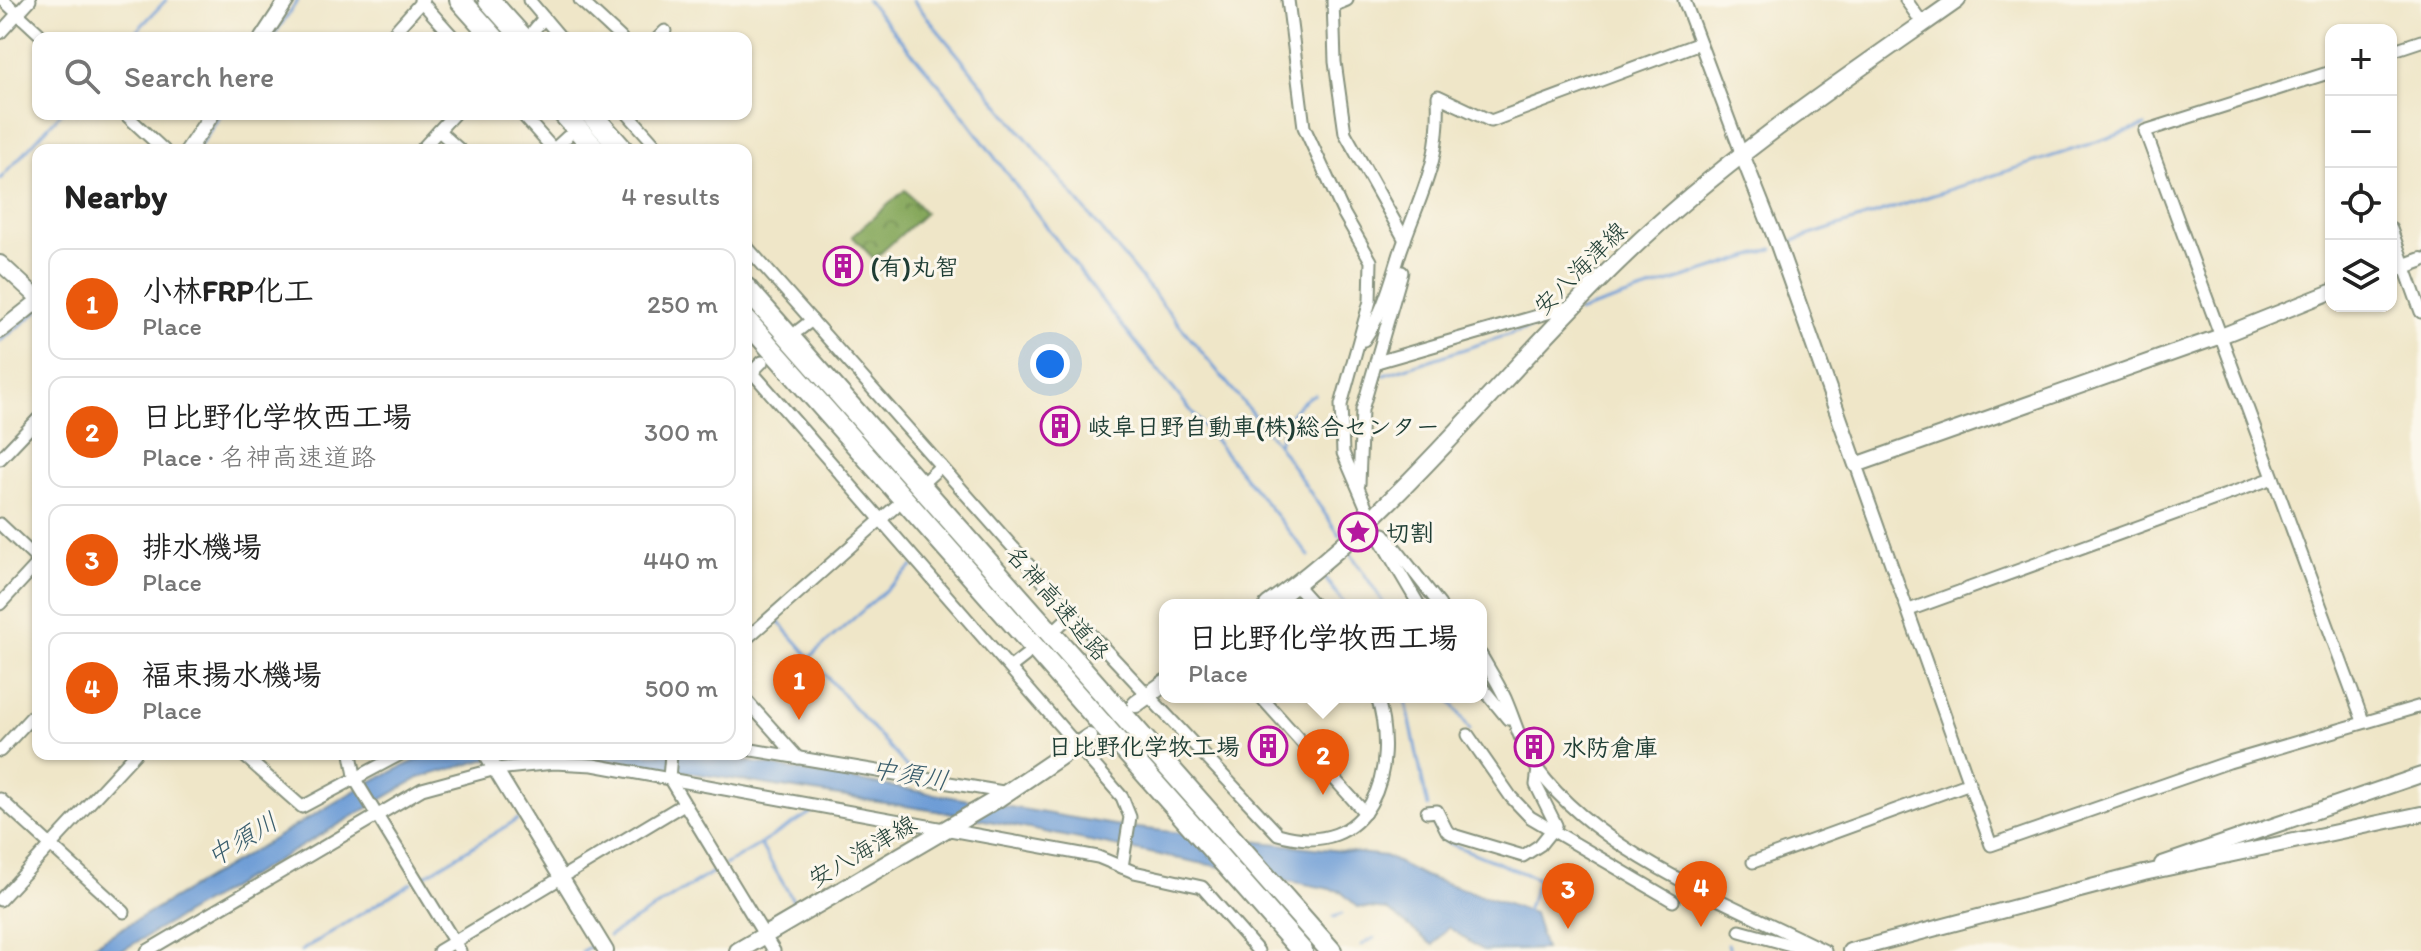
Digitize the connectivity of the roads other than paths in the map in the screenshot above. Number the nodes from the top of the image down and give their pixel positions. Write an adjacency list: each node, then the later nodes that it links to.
1 (3, 0): 14 (street)
2 (30, 0): 14 (street)
3 (287, 0): 18 (street)
4 (460, 0): 21 (highway)
5 (489, 0): 22 (highway)
6 (529, 0): 15 (street)
7 (580, 0): 25 (street)
8 (1288, 0): 68 (street)
9 (1684, 0): 28 (street)
10 (1906, 0): 16 (street)
11 (1957, 0): 16 (main road, 安八海津線)
12 (421, 1): 19 (street); 20 (street)
13 (1338, 2): 50 (street)
14 (18, 13): 17 (street); 26 (street)
15 (544, 18): 23 (street); 24 (street)
16 (1923, 24): 49 (main road, 安八海津線)
17 (38, 32)
18 (266, 32)
19 (394, 32)
20 (449, 32)
21 (489, 32)
22 (527, 32)
23 (531, 32)
24 (556, 32)
25 (615, 32)
26 (0, 33)
27 (2421, 41): 29 (street)
28 (1700, 43): 49 (street); 50 (street)
29 (2397, 49)
30 (2325, 74): 67 (street)
31 (132, 120): 40 (street)
32 (208, 120): 41 (street)
33 (449, 120): 38 (street)
34 (527, 120): 44 (street)
35 (569, 120): 46 (highway)
36 (596, 120): 47 (highway)
37 (633, 120): 48 (street)
38 (439, 131): 42 (street); 43 (street)
39 (567, 137): 45 (street)
40 (158, 144)
41 (192, 144)
42 (427, 144)
43 (453, 144)
44 (549, 144)
45 (560, 144)
46 (591, 144)
47 (618, 144)
48 (655, 144)
49 (1741, 152): 61 (main road, 安八海津線); 75 (street)
50 (1405, 240): 53 (street)
51 (2393, 240): 56 (street)
52 (752, 253): 63 (street)
53 (1400, 253): 68 (street); 70 (street)
54 (2421, 260): 56 (street)
55 (0, 263): 57 (street)
56 (2398, 269): 62 (street)
57 (32, 293)
58 (2325, 294): 67 (street)
59 (752, 295): 152 (highway, 名神高速道路)
60 (32, 304): 66 (street)
61 (1574, 306): 70 (street); 81 (main road, 安八海津線)
62 (2421, 312)
63 (812, 320): 65 (street); 76 (street)
64 (752, 327): 151 (highway, 名神高速道路)
65 (799, 330)
66 (0, 331)
67 (2221, 336): 75 (street); 78 (street)
68 (1359, 347): 79 (street)
69 (762, 362): 71 (street)
70 (1377, 362): 79 (street)
71 (752, 369)
72 (752, 376): 82 (street)
73 (32, 425): 74 (street)
74 (0, 459)
75 (1856, 465): 92 (street)
76 (941, 466): 77 (street); 93 (street)
77 (928, 478)
78 (2273, 478): 92 (street); 107 (street)
79 (1359, 485): 81 (street)
80 (895, 507): 82 (street)
81 (1371, 517): 86 (main road, 安八海津線); 89 (street); 90 (street)
82 (882, 520): 95 (street); 98 (street)
83 (0, 524): 84 (street)
84 (32, 557)
85 (32, 569): 91 (street)
86 (1296, 585): 87 (main road, 安八海津線); 88 (street)
87 (1276, 599)
88 (1309, 599)
89 (1415, 599)
90 (1435, 599)
91 (0, 604)
92 (1909, 610): 124 (street)
93 (1072, 614): 94 (street); 101 (street)
94 (1059, 626)
95 (752, 634)
96 (1025, 656): 98 (street)
97 (1487, 666): 108 (street)
98 (1011, 667): 110 (street)
99 (1159, 687): 101 (main road)
100 (1487, 693): 108 (street)
101 (1142, 700): 130 (street)
102 (1266, 703): 130 (street)
103 (1379, 703): 130 (street)
104 (2421, 706): 107 (street)
105 (752, 707): 113 (street)
106 (32, 716): 112 (street)
107 (2363, 721): 124 (street)
108 (1514, 726): 120 (street)
109 (1468, 735): 133 (street)
110 (1084, 741): 125 (main road, 安八海津線); 135 (street)
111 (752, 750): 113 (street)
112 (0, 751)
113 (798, 758): 125 (street)
114 (129, 760): 134 (street)
115 (249, 760): 123 (street)
116 (352, 760): 123 (street)
117 (390, 760): 123 (street)
118 (670, 760): 122 (street)
119 (492, 763): 122 (street); 128 (street); 138 (street)
120 (1538, 769): 133 (street); 154 (street)
121 (2421, 775): 137 (street)
122 (668, 776): 127 (street); 132 (street)
123 (355, 778): 128 (street)
124 (1970, 783): 136 (street)
125 (1004, 796): 132 (main road, 安八海津線)
126 (0, 799): 134 (street)
127 (684, 804): 138 (street); 143 (street)
128 (375, 812): 144 (street); 145 (street)
129 (1427, 812): 133 (street)
130 (1365, 813)
131 (2421, 814): 137 (street)
132 (950, 827): 135 (street); 143 (main road, 安八海津線)
133 (1552, 831): 140 (street)
134 (51, 845): 139 (street); 141 (street)
135 (1122, 862): 150 (street)
136 (1753, 862)
137 (2144, 873): 155 (street)
138 (561, 877): 144 (street); 147 (street)
139 (0, 900)
140 (1673, 901)
141 (124, 912)
142 (1740, 931): 153 (street)
143 (765, 935): 148 (main road, 安八海津線); 149 (street)
144 (457, 946): 146 (street)
145 (147, 951)
146 (439, 951)
147 (606, 951)
148 (738, 951)
149 (774, 951)
150 (1258, 951)
151 (1302, 951)
152 (1331, 951)
153 (1815, 951)
154 (1825, 951)
155 (1850, 951)

